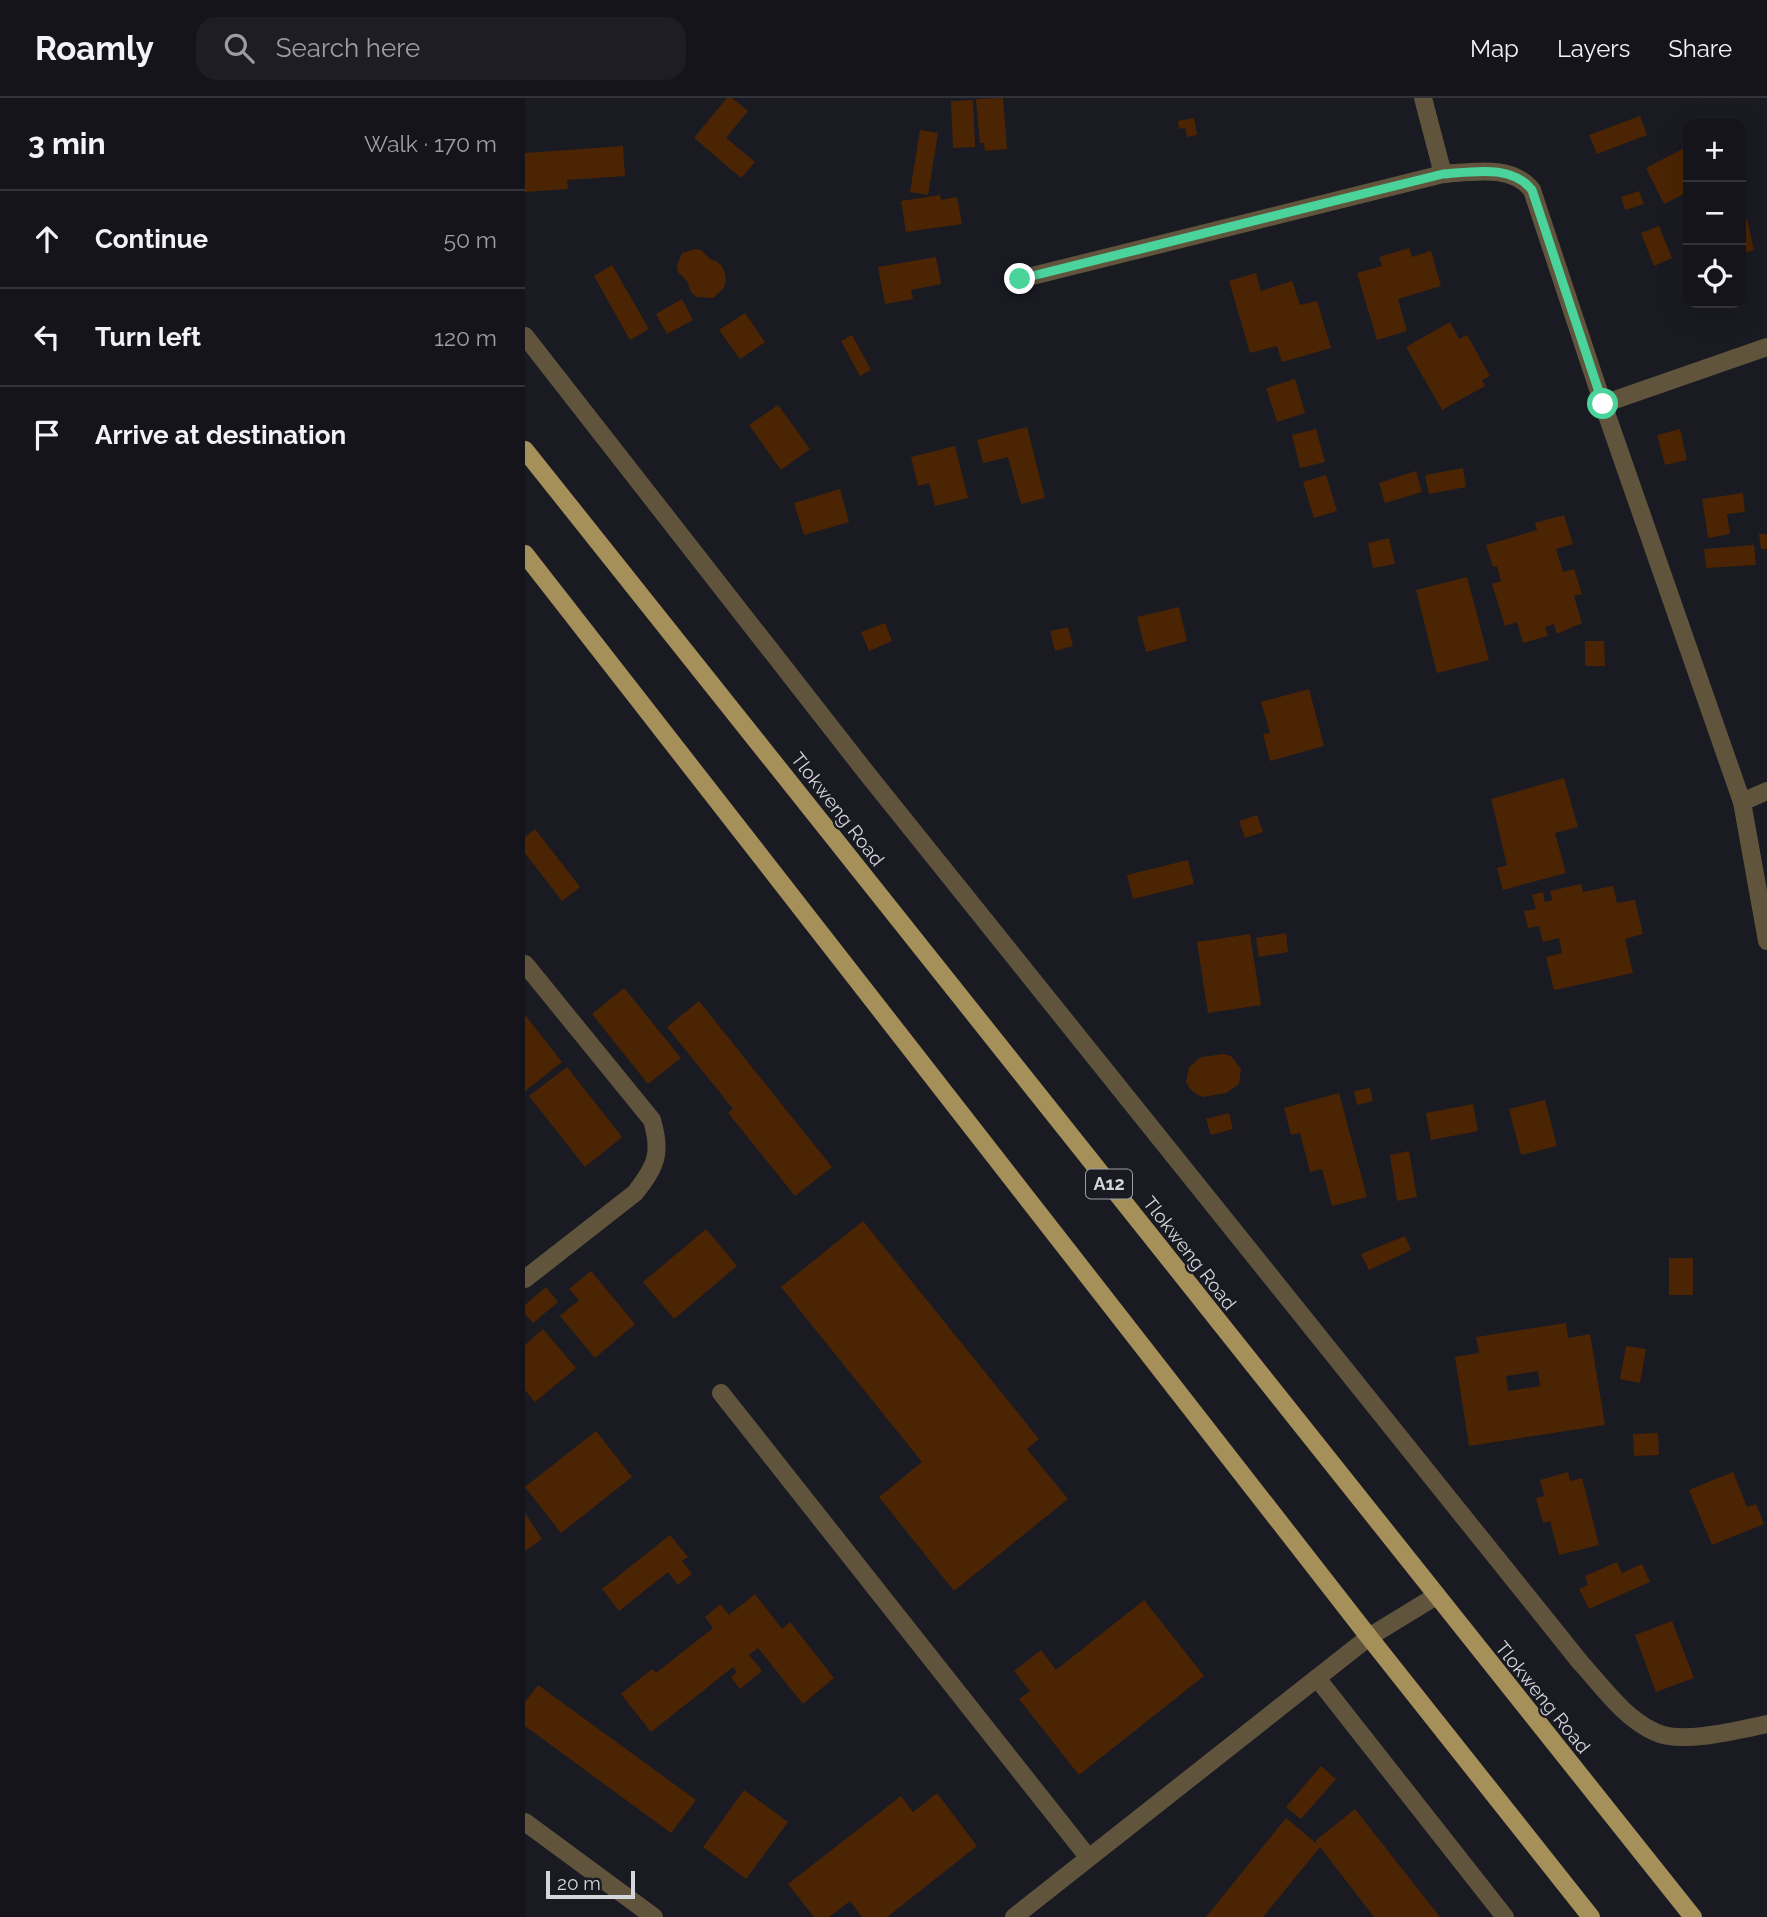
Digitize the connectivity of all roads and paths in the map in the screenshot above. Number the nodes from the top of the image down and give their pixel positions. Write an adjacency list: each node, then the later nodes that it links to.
1 (1423, 98): 2 (street)
2 (1443, 174): 3 (street); 6 (street)
3 (1020, 279)
4 (525, 336): 18 (street)
5 (1767, 347): 6 (street)
6 (1603, 404): 10 (street)
7 (525, 450): 15 (main road, Tlokweng Road / A12)
8 (525, 554): 16 (main road)
9 (1767, 791): 10 (street)
10 (1742, 802): 11 (street)
11 (1767, 942)
12 (525, 964): 13 (street)
13 (525, 1279)
14 (721, 1393): 20 (street)
15 (1436, 1596): 16 (street); 25 (main road, Tlokweng Road / A12)
16 (1369, 1637): 17 (street); 24 (main road)
17 (1317, 1678): 20 (street); 23 (street)
18 (1767, 1724)
19 (525, 1822): 21 (street)
20 (1088, 1857): 22 (street)
21 (654, 1917)
22 (1014, 1917)
23 (1505, 1917)
24 (1591, 1917)
25 (1693, 1917)

